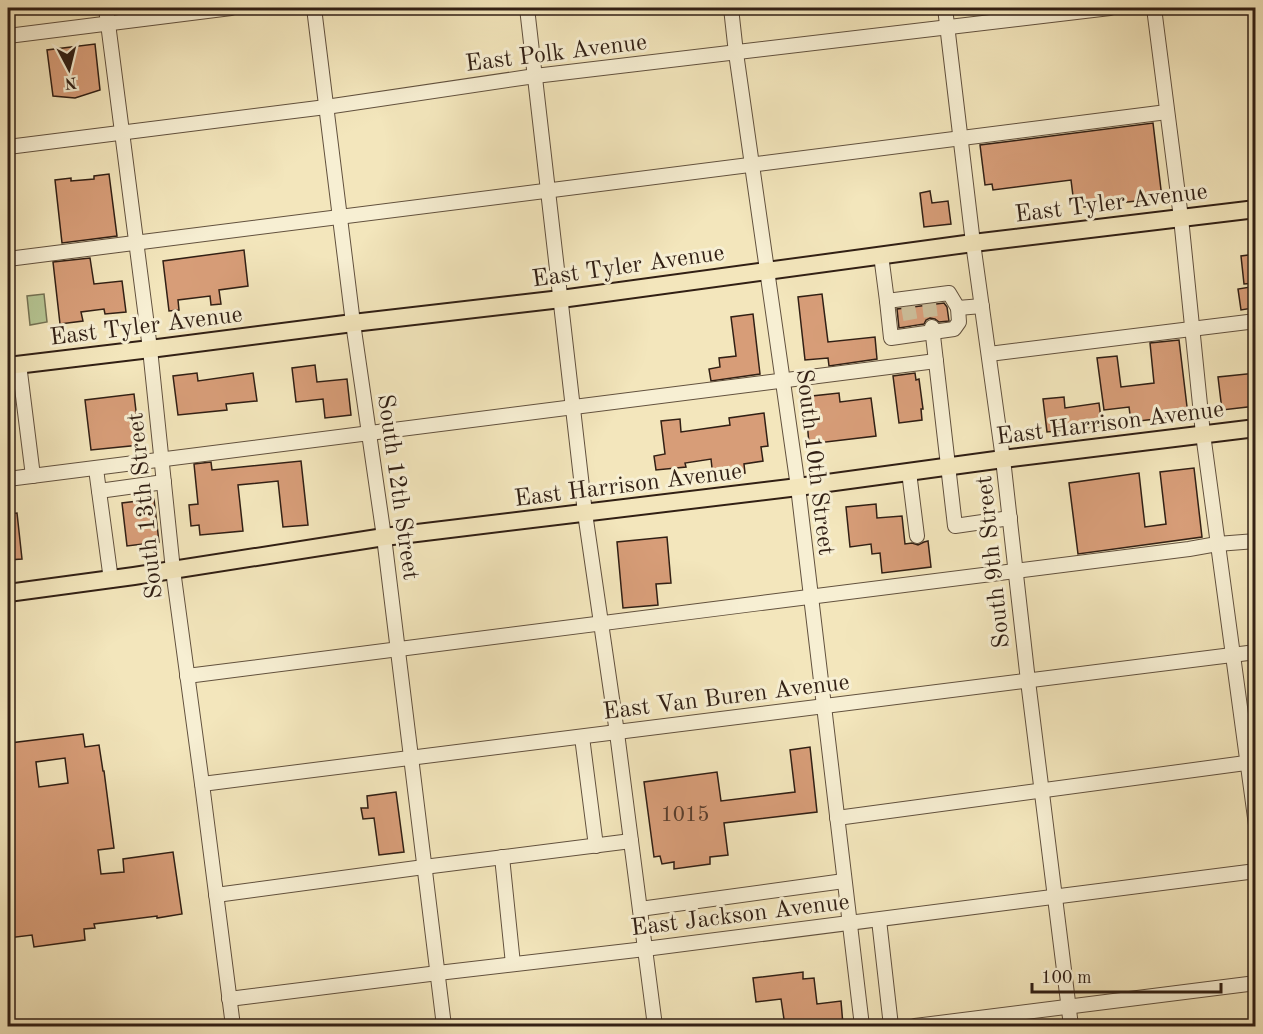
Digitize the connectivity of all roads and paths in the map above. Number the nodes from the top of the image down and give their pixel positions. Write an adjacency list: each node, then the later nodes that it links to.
1 (106, 8): 9 (street, South 13th Street)
2 (231, 8): 9 (street)
3 (314, 8): 14 (street, South 12th Street)
4 (527, 8): 13 (street)
5 (731, 8): 12 (street, South 10th Street)
6 (945, 8): 10 (street, South 9th Street)
7 (1110, 8): 10 (street, East Polk Avenue)
8 (1154, 8): 15 (street)
9 (108, 23): 11 (street); 16 (street, South 13th Street)
10 (947, 27): 12 (street, East Polk Avenue); 17 (street, South 9th Street)
11 (8, 36)
12 (736, 53): 13 (street, East Polk Avenue); 19 (street, South 10th Street)
13 (535, 76): 14 (street, East Polk Avenue); 20 (street)
14 (326, 107): 16 (street, East Polk Avenue); 22 (street, South 12th Street)
15 (1167, 112): 17 (street); 23 (street)
16 (122, 133): 18 (street, East Polk Avenue); 24 (street, South 13th Street)
17 (961, 138): 19 (street); 25 (street, South 9th Street)
18 (8, 147)
19 (752, 164): 20 (street); 28 (street, South 10th Street)
20 (548, 191): 22 (street); 29 (street)
21 (1256, 208): 23 (main road, East Tyler Avenue)
22 (340, 217): 24 (street); 34 (street, South 12th Street)
23 (1181, 218): 25 (main road, East Tyler Avenue); 35 (street)
24 (136, 242): 27 (street); 37 (street, South 13th Street)
25 (974, 243): 26 (main road, East Tyler Avenue); 31 (street, South 9th Street)
26 (881, 255): 28 (main road, East Tyler Avenue); 30 (street)
27 (8, 259)
28 (768, 270): 29 (main road, East Tyler Avenue); 41 (street, South 10th Street)
29 (561, 299): 34 (main road, East Tyler Avenue); 42 (street)
30 (887, 301): 32 (street); 36 (street)
31 (982, 306): 32 (street); 38 (street, South 9th Street)
32 (958, 309): 36 (street)
33 (1256, 321): 35 (street)
34 (353, 323): 37 (main road, East Tyler Avenue); 44 (street, South 12th Street)
35 (1192, 328): 38 (street); 45 (street)
36 (932, 329): 39 (street)
37 (150, 349): 40 (main road, East Tyler Avenue); 47 (street, South 13th Street)
38 (989, 354): 46 (street, South 9th Street)
39 (936, 361): 41 (street); 48 (street)
40 (14, 365): 51 (street)
41 (783, 381): 42 (street); 54 (street, South 10th Street)
42 (573, 408): 44 (street); 56 (street)
43 (1256, 428): 45 (main road, East Harrison Avenue)
44 (369, 433): 47 (street); 59 (street, South 12th Street)
45 (1203, 434): 46 (main road, East Harrison Avenue); 61 (street)
46 (1003, 459): 48 (main road, East Harrison Avenue); 57 (street, South 9th Street)
47 (162, 461): 49 (street); 53 (street, South 13th Street)
48 (948, 466): 50 (main road, East Harrison Avenue); 57 (street)
49 (96, 468): 51 (street); 55 (street)
50 (909, 472): 54 (main road, East Harrison Avenue); 58 (street)
51 (33, 476): 52 (street)
52 (8, 479)
53 (164, 482): 55 (street); 62 (street, South 13th Street)
54 (798, 487): 56 (main road, East Harrison Avenue); 66 (street, South 10th Street)
55 (99, 491): 64 (street)
56 (585, 513): 59 (main road, East Harrison Avenue); 67 (street)
57 (1010, 518): 63 (street, South 9th Street)
58 (917, 536)
59 (384, 537): 62 (main road, East Harrison Avenue); 68 (street, South 12th Street)
60 (1256, 541): 61 (street)
61 (1217, 544): 63 (street); 70 (street)
62 (173, 570): 64 (main road, East Harrison Avenue); 71 (street, South 13th Street)
63 (1016, 572): 66 (street); 72 (street, South 9th Street)
64 (111, 580): 65 (main road, East Harrison Avenue)
65 (8, 593)
66 (810, 597): 67 (street); 73 (street, South 10th Street)
67 (602, 623): 68 (street); 74 (street)
68 (398, 648): 71 (street); 76 (street, South 12th Street)
69 (1256, 652): 70 (street, East Van Buren Avenue)
70 (1231, 655): 72 (street, East Van Buren Avenue); 77 (street)
71 (187, 676): 78 (street, South 13th Street)
72 (1028, 681): 73 (street, East Van Buren Avenue); 79 (street, South 9th Street)
73 (823, 706): 74 (street, East Van Buren Avenue); 80 (street, South 10th Street)
74 (617, 733): 75 (street, East Van Buren Avenue); 82 (street)
75 (582, 737): 76 (street, East Van Buren Avenue); 83 (street)
76 (412, 759): 78 (street, East Van Buren Avenue); 85 (street, South 12th Street)
77 (1251, 762): 79 (street); 81 (street)
78 (202, 784): 88 (street, South 13th Street)
79 (1042, 789): 80 (street); 89 (street, South 9th Street)
80 (837, 818): 87 (street, South 10th Street)
81 (1256, 825)
82 (631, 841): 83 (street); 90 (street)
83 (596, 846): 84 (street)
84 (502, 857): 85 (street); 94 (street)
85 (424, 867): 88 (street); 95 (street, South 12th Street)
86 (1256, 871): 89 (street, East Jackson Avenue)
87 (844, 881): 90 (street); 92 (street, South 10th Street)
88 (216, 895): 97 (street, South 13th Street)
89 (1056, 897): 91 (street, East Jackson Avenue); 98 (street, South 9th Street)
90 (640, 909): 93 (street)
91 (879, 920): 92 (street, East Jackson Avenue); 103 (street)
92 (850, 923): 93 (street, East Jackson Avenue); 102 (street, South 10th Street)
93 (645, 949): 94 (street, East Jackson Avenue); 101 (street)
94 (513, 964): 95 (street, East Jackson Avenue)
95 (438, 973): 97 (street, East Jackson Avenue); 100 (street, South 12th Street)
96 (1256, 983): 98 (street)
97 (229, 999): 99 (street, South 13th Street)
98 (1069, 1007): 104 (street); 105 (street, South 9th Street)
99 (233, 1026)
100 (444, 1026)
101 (655, 1026)
102 (862, 1026)
103 (891, 1026)
104 (915, 1026)
105 (1071, 1026)

